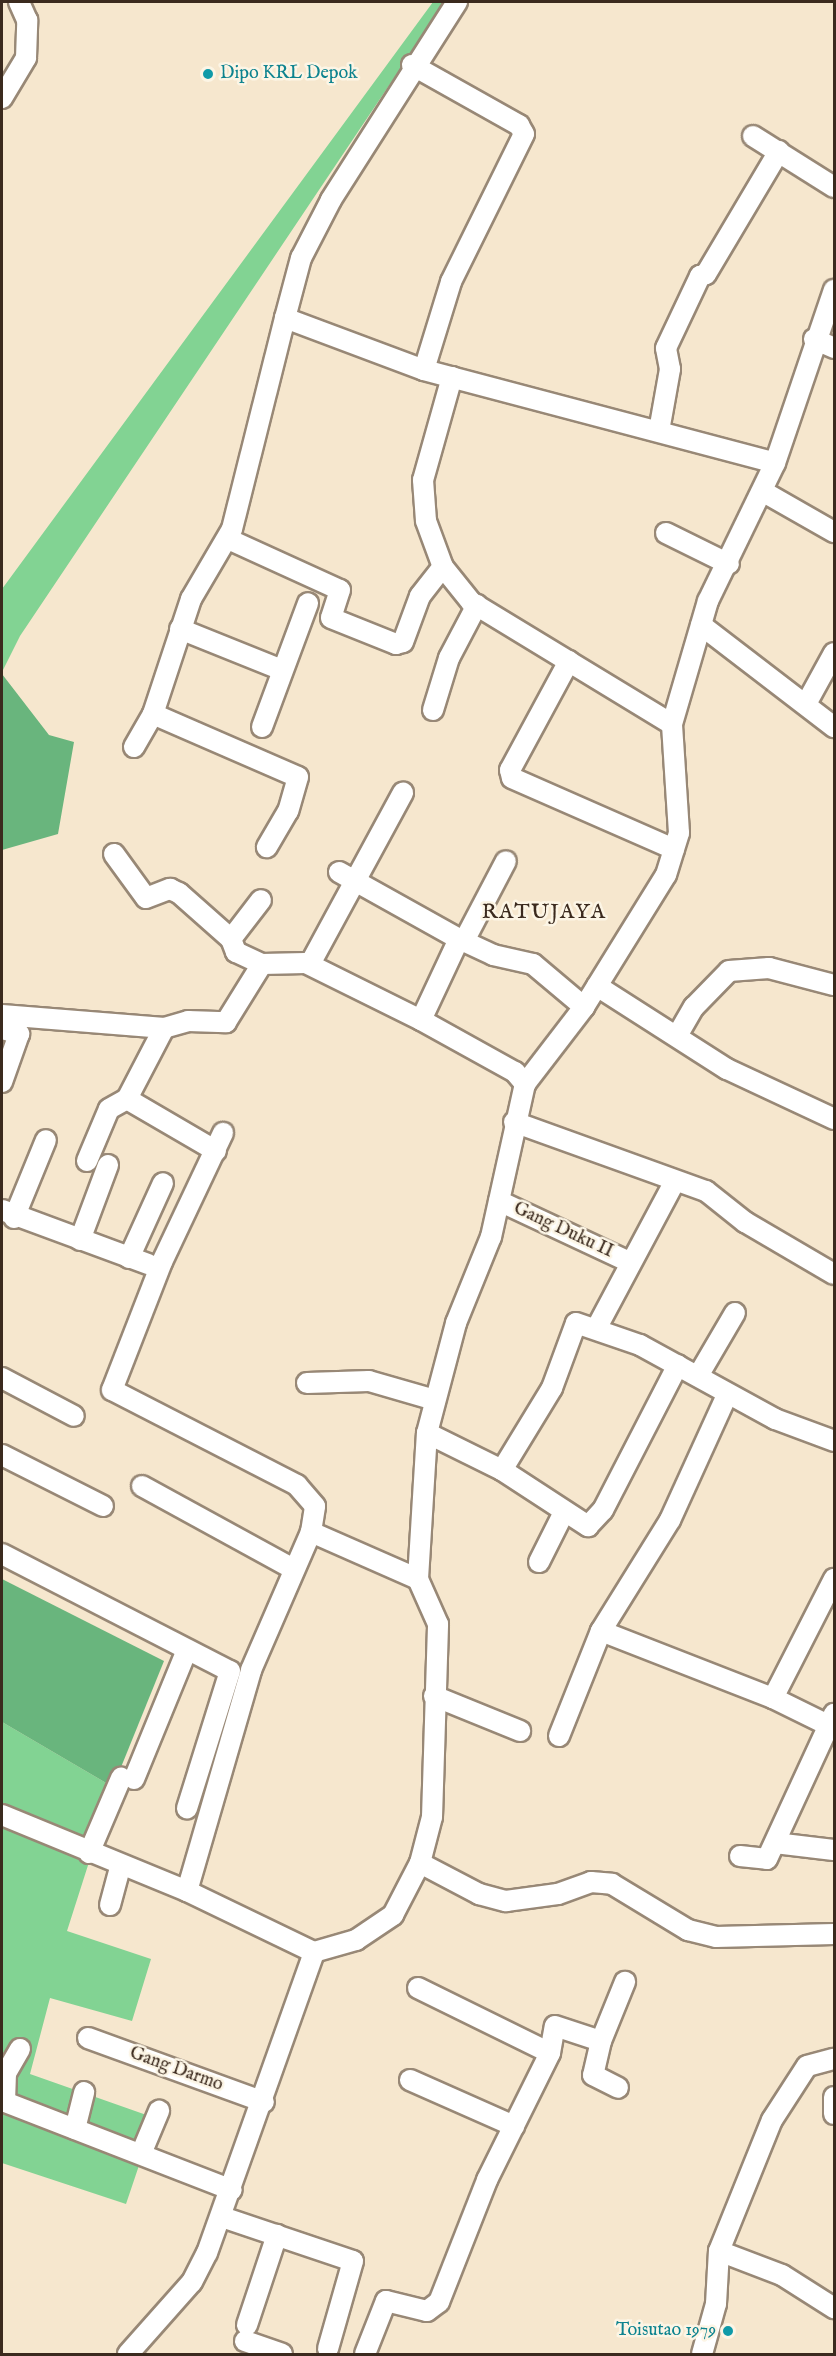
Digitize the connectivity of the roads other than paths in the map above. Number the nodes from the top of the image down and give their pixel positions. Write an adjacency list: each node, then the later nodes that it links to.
1 (19, 2): 4 (street)
2 (457, 2): 3 (street)
3 (412, 65): 9 (street); 12 (street)
4 (2, 98)
5 (753, 136): 6 (street)
6 (779, 151): 7 (street); 14 (street)
7 (834, 187)
8 (834, 290): 10 (street)
9 (285, 318): 12 (street); 19 (street)
10 (814, 339): 11 (street); 15 (street)
11 (834, 348)
12 (424, 370): 13 (street)
13 (452, 377): 14 (street); 21 (street)
14 (659, 431): 15 (street)
15 (776, 463): 16 (street)
16 (762, 491): 17 (street); 20 (street)
17 (834, 532)
18 (666, 533): 20 (street)
19 (228, 539): 21 (street); 25 (street)
20 (729, 564): 24 (street)
21 (442, 567): 23 (street)
22 (308, 603): 28 (street)
23 (477, 605): 27 (street); 30 (street)
24 (701, 625): 29 (street); 32 (street)
25 (180, 629): 28 (street); 31 (street)
26 (834, 653): 29 (street)
27 (569, 661): 32 (street); 38 (street)
28 (282, 670): 33 (street)
29 (806, 705): 34 (street)
30 (433, 711)
31 (153, 714): 35 (street); 37 (street)
32 (672, 724): 38 (street)
33 (262, 727)
34 (834, 727)
35 (134, 747)
36 (403, 793): 41 (street)
37 (267, 847)
38 (674, 849): 48 (street)
39 (114, 854): 43 (street)
40 (506, 861): 44 (street)
41 (347, 878): 44 (street); 46 (street)
42 (261, 900): 43 (street)
43 (231, 939): 45 (street)
44 (461, 940): 49 (street); 51 (street)
45 (262, 964): 46 (street); 53 (street)
46 (310, 964): 51 (street)
47 (834, 985): 54 (street)
48 (597, 986): 49 (street); 54 (street)
49 (584, 1007): 56 (street)
50 (2, 1015): 52 (street)
51 (421, 1020): 56 (street)
52 (15, 1026): 53 (street); 55 (street)
53 (164, 1028): 57 (street)
54 (677, 1036): 58 (street)
55 (2, 1082)
56 (525, 1084): 59 (street)
57 (127, 1099): 61 (street); 88 (street)
58 (834, 1119)
59 (514, 1122): 64 (street); 65 (street)
60 (46, 1140): 66 (street)
61 (87, 1161)
62 (108, 1165): 67 (street)
63 (163, 1183): 68 (street)
64 (674, 1183): 69 (street); 71 (street)
65 (499, 1201): 69 (street, Gang Duku II); 79 (street)
66 (8, 1214): 67 (street)
67 (80, 1240): 68 (street)
68 (129, 1257): 70 (street)
69 (627, 1261): 73 (street)
70 (148, 1264)
71 (834, 1274)
72 (735, 1313): 75 (street)
73 (596, 1329): 74 (street); 84 (street)
74 (678, 1365): 75 (street); 87 (street)
75 (698, 1376): 78 (street)
76 (2, 1378): 80 (street)
77 (307, 1383): 79 (street)
78 (727, 1395): 82 (street); 94 (street)
79 (435, 1400): 81 (street)
80 (74, 1416)
81 (427, 1433): 84 (street); 92 (street)
82 (834, 1441)
83 (2, 1455): 86 (street)
84 (502, 1470): 87 (street)
85 (142, 1486): 91 (street)
86 (103, 1506)
87 (564, 1512): 90 (street)
88 (311, 1532): 91 (street); 92 (street)
89 (2, 1554): 95 (street)
90 (539, 1562)
91 (292, 1568): 109 (street)
92 (418, 1579): 96 (street)
93 (834, 1579): 97 (street)
94 (601, 1631): 97 (street); 100 (street)
95 (186, 1652): 101 (street); 105 (street)
96 (434, 1696): 99 (street); 107 (street)
97 (773, 1698): 98 (street)
98 (833, 1723): 103 (street)
99 (520, 1731)
100 (559, 1736)
101 (188, 1808)
102 (2, 1815): 105 (street)
103 (775, 1843): 104 (street); 106 (street)
104 (834, 1850)
105 (89, 1853): 108 (street)
106 (740, 1856)
107 (420, 1863): 111 (street); 112 (street)
108 (120, 1867): 109 (street); 110 (street)
109 (187, 1891): 112 (street)
110 (110, 1905)
111 (834, 1934)
112 (314, 1952): 125 (street)
113 (625, 1983): 116 (street)
114 (418, 1988): 118 (street)
115 (88, 2038): 125 (street, Gang Darmo)
116 (601, 2041): 118 (street); 122 (street)
117 (20, 2049): 120 (street)
118 (550, 2053): 128 (street)
119 (834, 2059): 134 (street)
120 (4, 2073): 129 (street)
121 (410, 2080): 128 (street)
122 (618, 2088)
123 (84, 2092): 129 (street)
124 (834, 2097): 127 (street)
125 (264, 2103): 131 (street)
126 (159, 2110): 130 (street)
127 (834, 2114)
128 (514, 2126): 139 (street)
129 (75, 2129): 130 (street)
130 (141, 2154): 131 (street)
131 (232, 2190): 132 (street)
132 (222, 2217): 133 (street); 137 (street)
133 (277, 2235): 136 (street); 138 (street)
134 (719, 2251): 135 (street); 140 (street)
135 (834, 2308)
136 (328, 2349)
137 (128, 2355)
138 (282, 2355)
139 (365, 2355)
140 (702, 2355)

